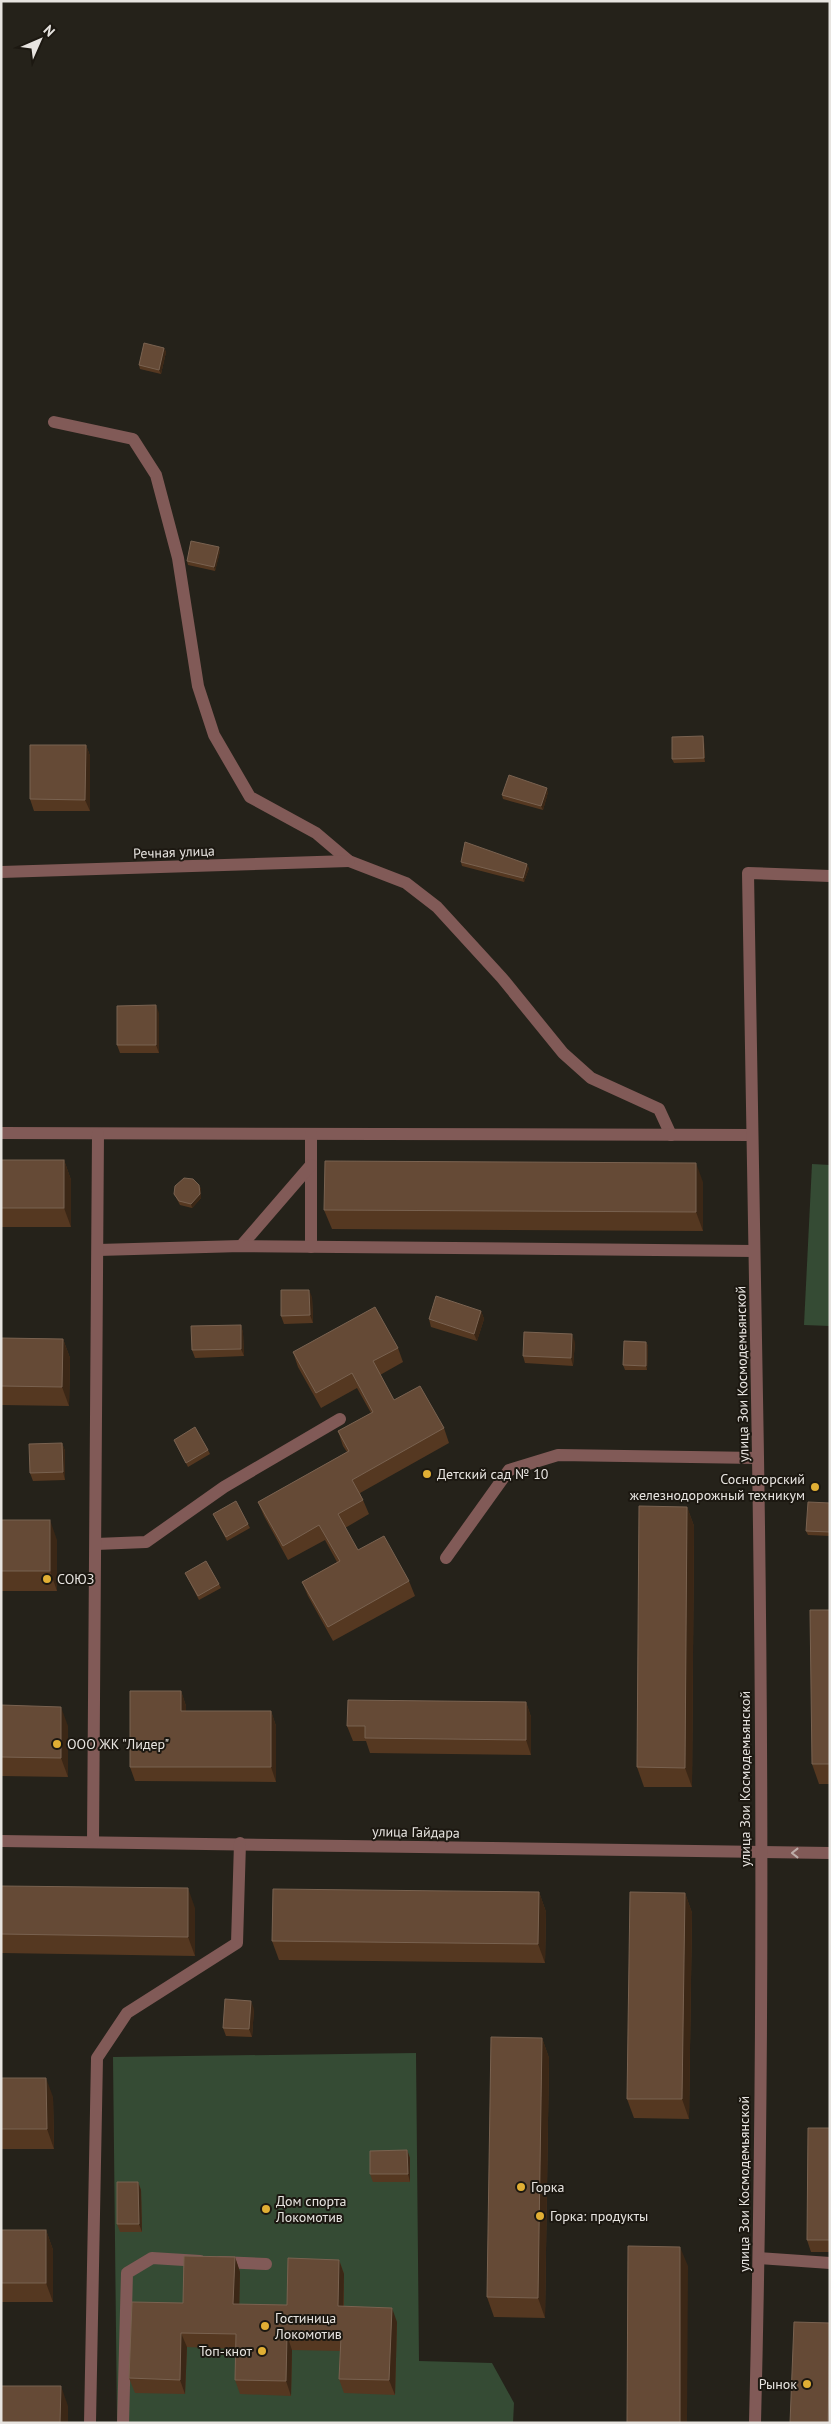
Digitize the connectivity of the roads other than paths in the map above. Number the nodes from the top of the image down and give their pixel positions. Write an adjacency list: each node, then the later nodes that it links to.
1 (54, 422): 2 (street)
2 (349, 861): 3 (street, Речная улица); 8 (street)
3 (1, 872)
4 (830, 876): 9 (street, улица Зои Космодемьянской)
5 (1, 1133): 6 (street)
6 (98, 1134): 7 (street); 13 (street)
7 (311, 1134): 8 (street); 10 (street)
8 (671, 1135): 9 (street)
9 (752, 1135): 14 (street, улица Зои Космодемьянской)
10 (310, 1165): 11 (street); 12 (street)
11 (241, 1246): 12 (street); 13 (street)
12 (311, 1247): 14 (street)
13 (98, 1250): 17 (street)
14 (754, 1251): 16 (street, улица Зои Космодемьянской)
15 (340, 1419): 17 (street)
16 (758, 1458): 18 (street); 22 (street, улица Зои Космодемьянской)
17 (96, 1544): 20 (street)
18 (446, 1558)
19 (1, 1840): 20 (street, улица Гайдара)
20 (93, 1842): 21 (street, улица Гайдара)
21 (240, 1843): 22 (street, улица Гайдара); 27 (street)
22 (761, 1853): 23 (street, улица Гайдара, one-way to 22); 24 (street, улица Зои Космодемьянской)
23 (830, 1853)
24 (759, 2258): 25 (street); 29 (street, улица Зои Космодемьянской)
25 (830, 2263)
26 (266, 2264): 28 (street)
27 (90, 2423)
28 (123, 2423)
29 (755, 2423)

